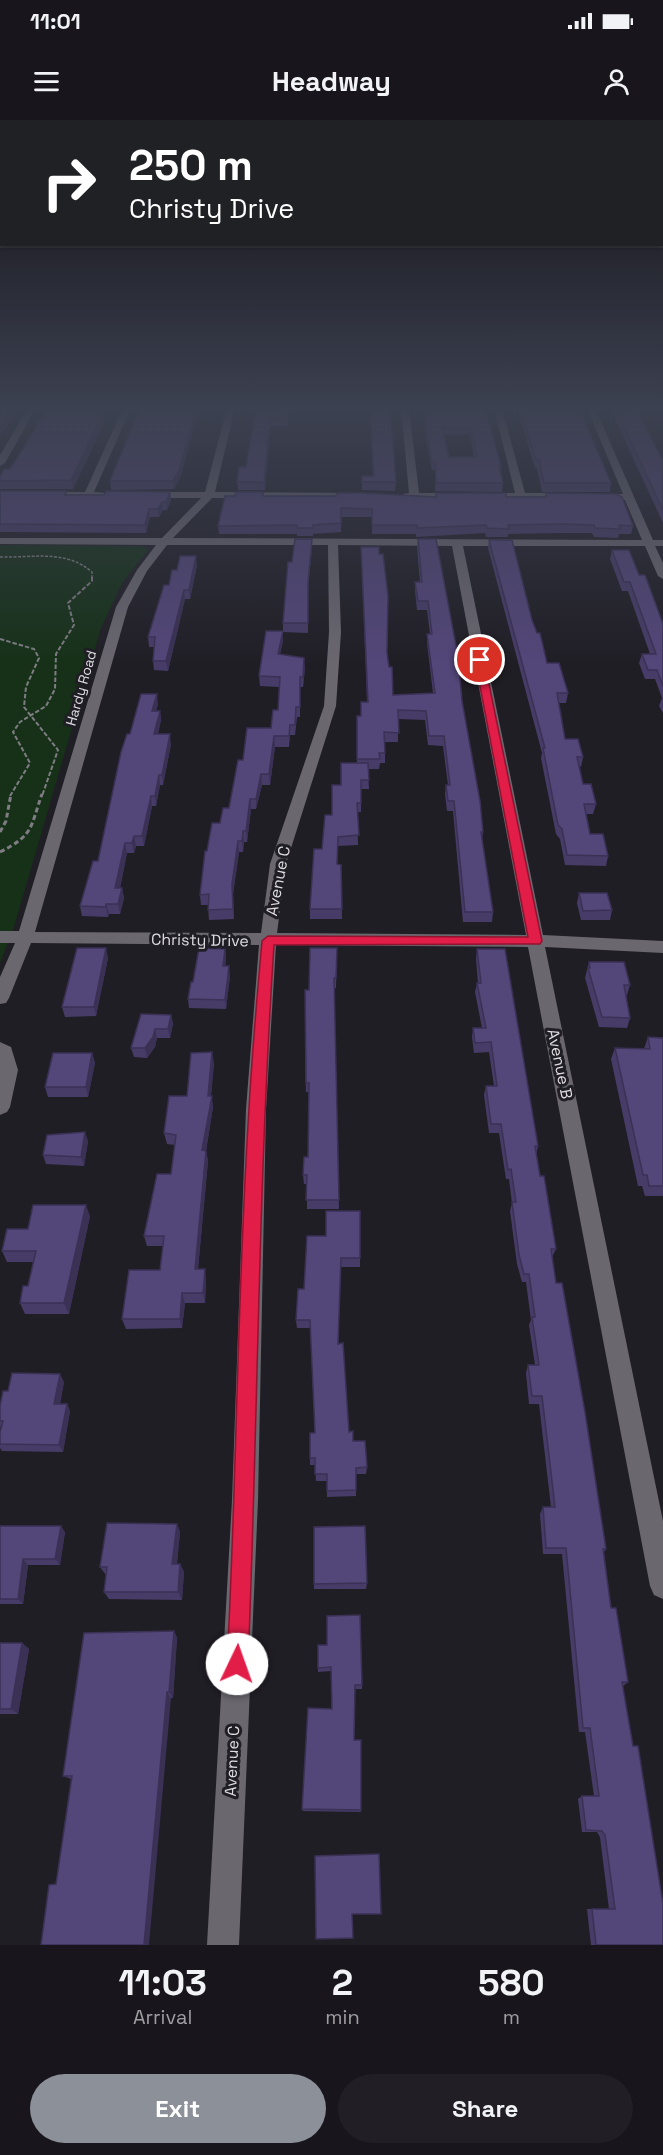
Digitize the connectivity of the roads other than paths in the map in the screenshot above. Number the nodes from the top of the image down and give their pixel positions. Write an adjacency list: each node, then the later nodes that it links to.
1 (627, 493): 11 (street)
2 (0, 494): 3 (street)
3 (88, 495): 4 (street)
4 (110, 495)
5 (132, 495): 6 (street)
6 (209, 495): 7 (street); 13 (street, Hardy Road)
7 (368, 496)
8 (391, 496): 9 (street)
9 (414, 496): 10 (street)
10 (521, 496): 11 (street)
11 (629, 497): 16 (street)
12 (0, 541): 13 (street)
13 (164, 542): 14 (street); 20 (street, Hardy Road)
14 (333, 542): 15 (street); 21 (street, Avenue C)
15 (457, 543): 16 (street); 22 (street, Avenue B)
16 (648, 543): 17 (street); 18 (street)
17 (663, 543)
18 (663, 576)
19 (0, 937): 20 (street, Christy Drive)
20 (25, 938): 21 (street, Christy Drive); 24 (street, Hardy Road)
21 (268, 941): 22 (street, Christy Drive); 28 (street, Avenue C)
22 (535, 941): 23 (street, Christy Drive); 27 (street, Avenue B)
23 (663, 947)
24 (0, 998)
25 (0, 1049): 26 (street)
26 (0, 1107)
27 (663, 1586)
28 (223, 1945)

